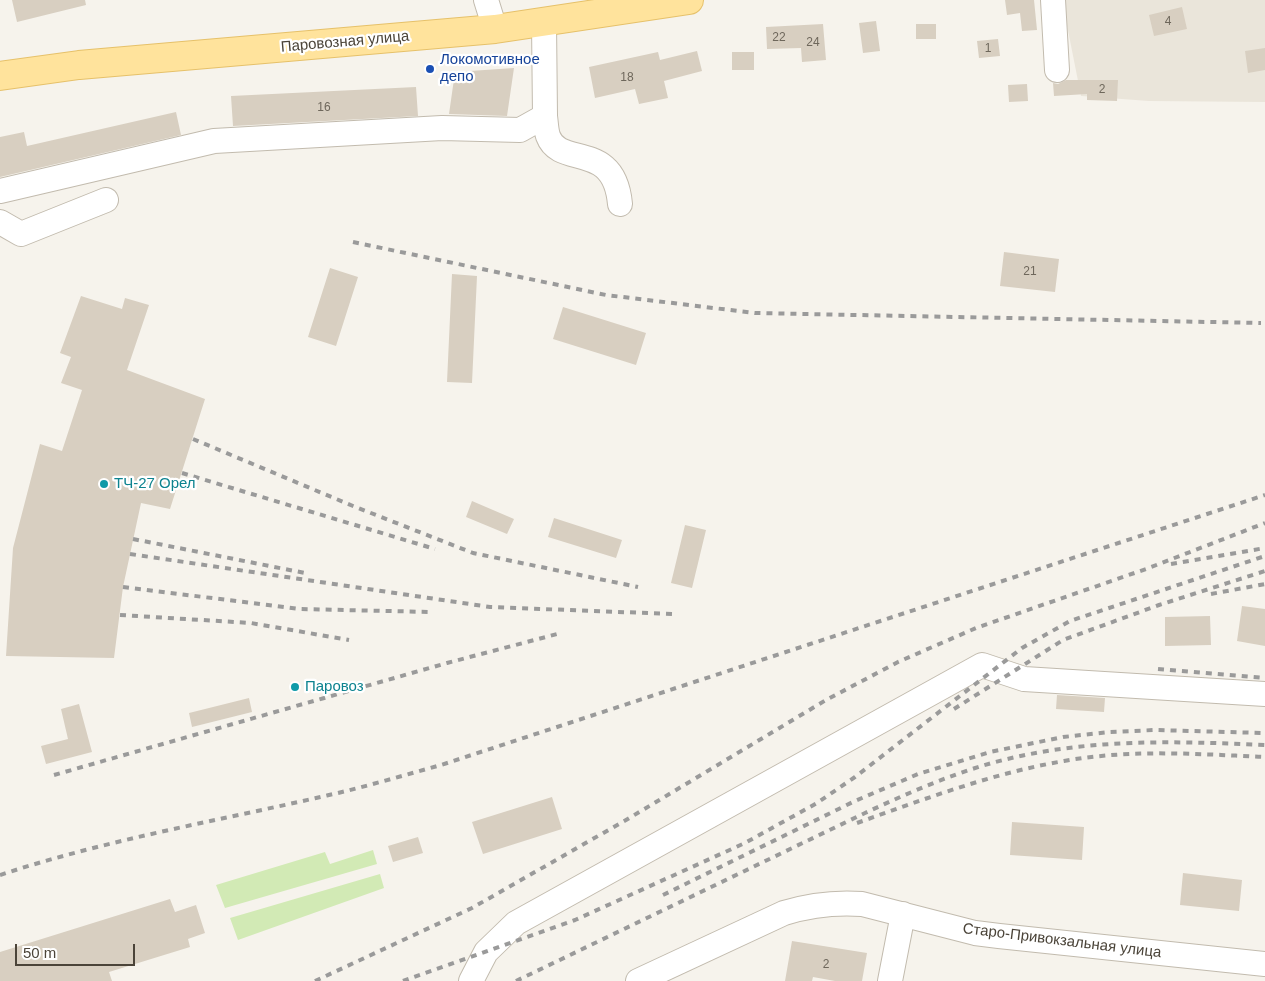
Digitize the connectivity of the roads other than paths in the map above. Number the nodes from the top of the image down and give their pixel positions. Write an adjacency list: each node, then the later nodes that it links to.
1 (486, 0): 5 (street)
2 (689, 0): 4 (main road, Паровозная улица)
3 (1053, 0): 6 (street)
4 (544, 23): 5 (main road, Паровозная улица); 8 (street)
5 (495, 29): 7 (main road, Паровозная улица)
6 (1057, 70)
7 (0, 76)
8 (545, 116): 9 (street); 11 (street)
9 (0, 191)
10 (106, 200): 12 (street)
11 (620, 204)
12 (0, 222)
13 (1265, 694): 17 (street)
14 (903, 914): 16 (street, Старо-Привокзальная улица); 18 (street, Старо-Привокзальная улица); 19 (street)
15 (1265, 964): 16 (street, Старо-Привокзальная улица)
16 (1234, 971)
17 (471, 981)
18 (638, 981)
19 (890, 981)

